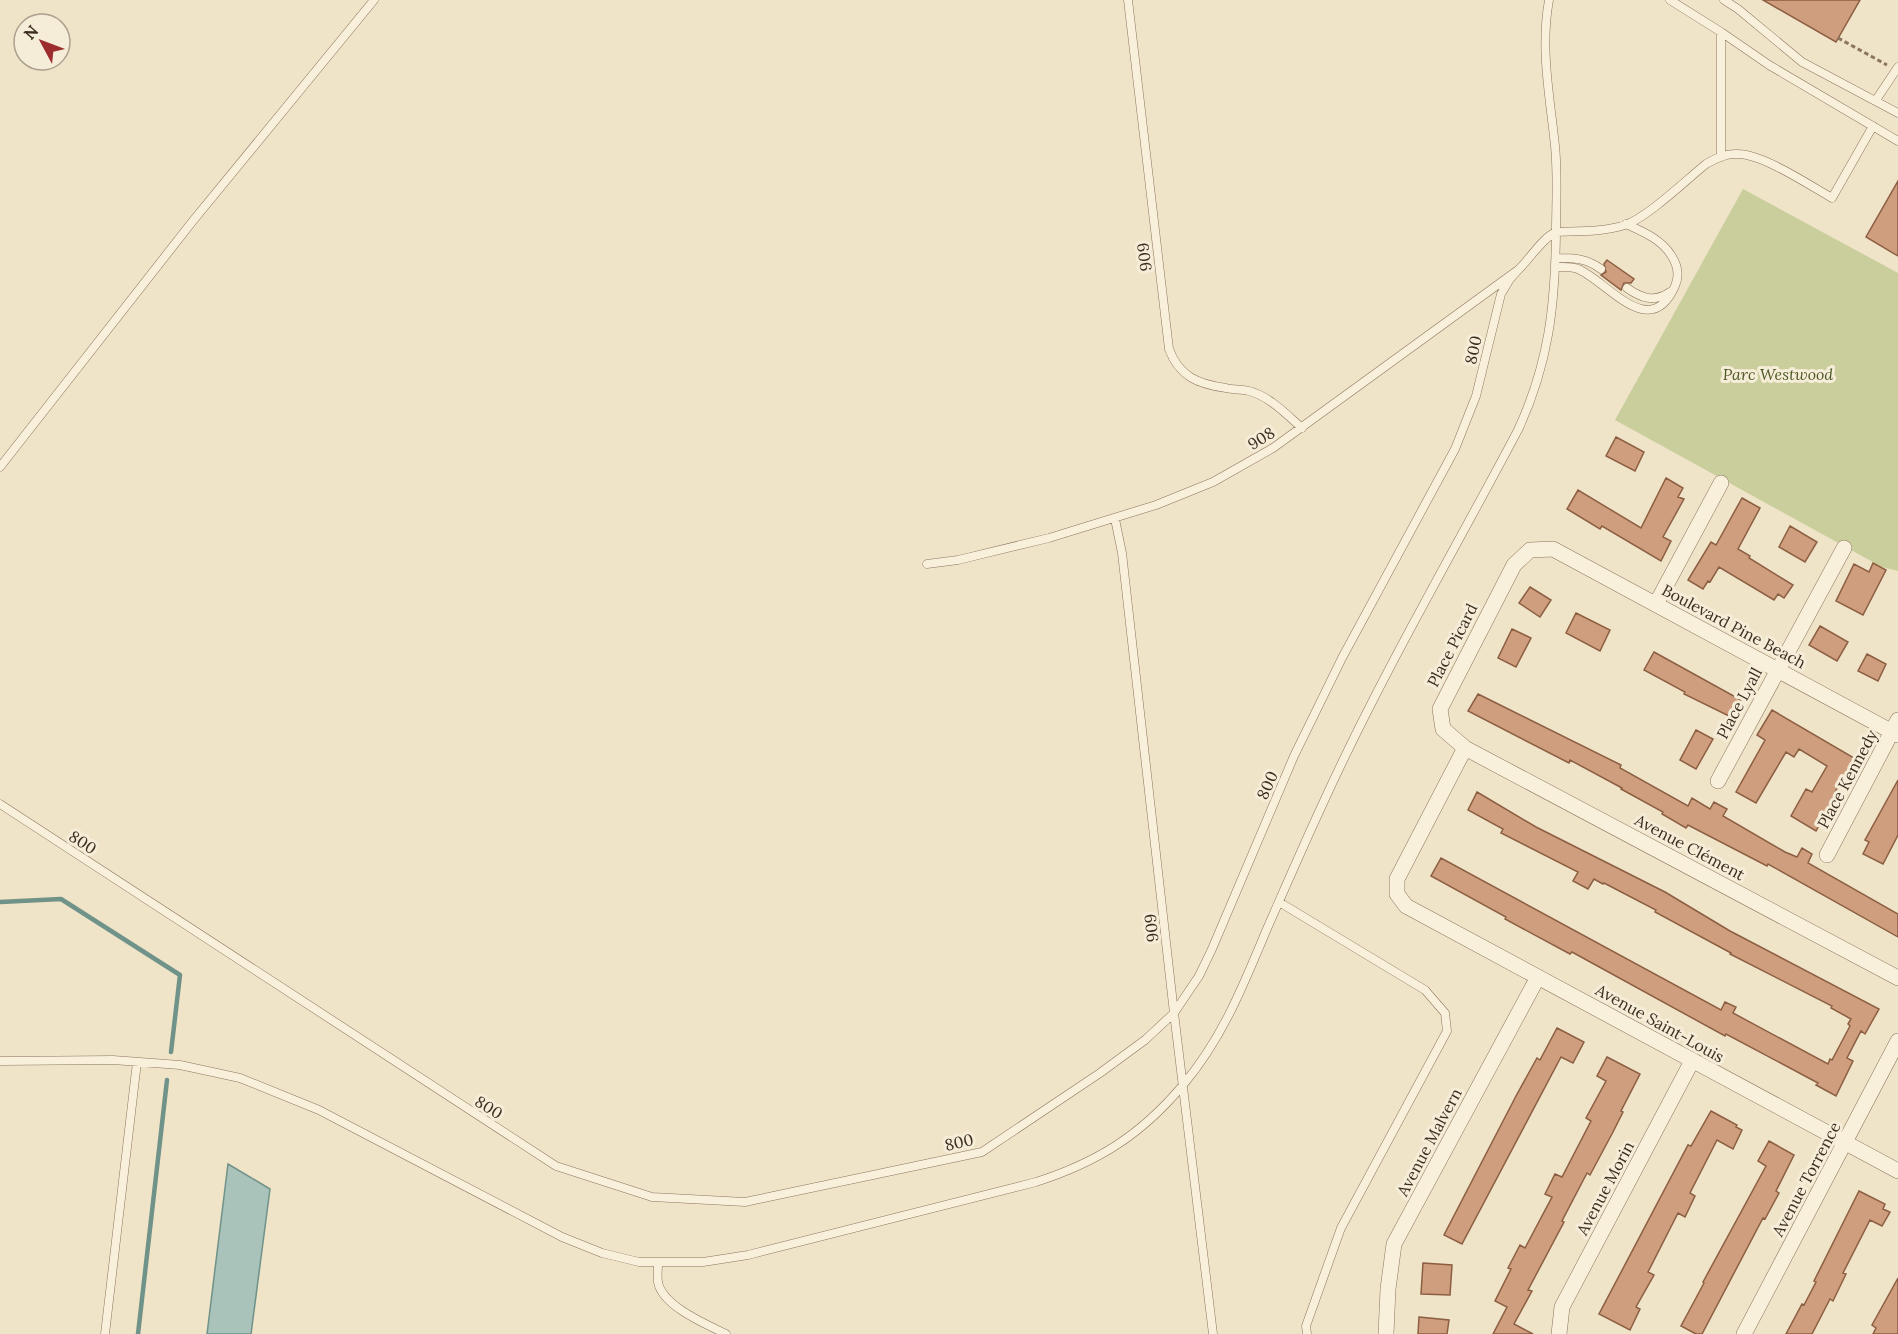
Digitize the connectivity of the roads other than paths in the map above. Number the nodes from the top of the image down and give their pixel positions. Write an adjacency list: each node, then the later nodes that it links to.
1 (374, 0): 21 (lane)
2 (1128, 0): 20 (lane, 909)
3 (1549, 0): 14 (lane)
4 (1670, 0): 6 (lane)
5 (1724, 0): 8 (lane)
6 (1721, 32): 10 (lane); 12 (lane)
7 (1896, 68): 8 (lane)
8 (1875, 100): 9 (lane)
9 (1898, 112)
10 (1874, 126): 11 (lane); 12 (lane)
11 (1898, 141)
12 (1721, 157): 13 (lane)
13 (1626, 224): 14 (lane); 18 (lane)
14 (1556, 232): 15 (lane); 17 (lane, 908)
15 (1556, 262): 16 (lane); 18 (lane); 34 (lane)
16 (1601, 268)
17 (1518, 270): 20 (lane, 908); 37 (lane, 800)
18 (1675, 287): 19 (lane)
19 (1628, 288)
20 (1302, 428): 23 (lane, 908)
21 (0, 467)
22 (1722, 483): 27 (street)
23 (1115, 519): 26 (lane, 908); 37 (lane, 909)
24 (1844, 548): 28 (street, Place Lyall)
25 (1553, 549): 27 (street, Boulevard Pine Beach); 30 (street, Place Picard)
26 (927, 564)
27 (1656, 604): 28 (street, Boulevard Pine Beach)
28 (1778, 670): 29 (street, Boulevard Pine Beach); 31 (street, Place Lyall)
29 (1896, 729): 33 (street, Place Kennedy)
30 (1465, 748): 35 (street, Avenue Saint-Louis); 36 (street, Avenue Clément)
31 (1718, 781)
32 (0, 804): 37 (lane, 800)
33 (1827, 855)
34 (1279, 902): 42 (lane); 49 (lane)
35 (1538, 977): 40 (street, Avenue Saint-Louis); 50 (street, Avenue Malvern)
36 (1898, 978)
37 (1174, 1013): 42 (lane, 909)
38 (1898, 1041): 43 (street, Avenue Torrence)
39 (0, 1061): 41 (lane)
40 (1692, 1061): 43 (street, Avenue Saint-Louis); 51 (street, Avenue Morin)
41 (137, 1062): 45 (lane); 46 (lane)
42 (1183, 1085): 45 (lane); 48 (lane, 909)
43 (1846, 1142): 44 (street, Avenue Saint-Louis); 52 (street, Avenue Torrence)
44 (1898, 1171)
45 (658, 1263): 47 (lane)
46 (105, 1334)
47 (726, 1334)
48 (1213, 1334)
49 (1307, 1334)
50 (1386, 1334)
51 (1559, 1334)
52 (1744, 1334)

